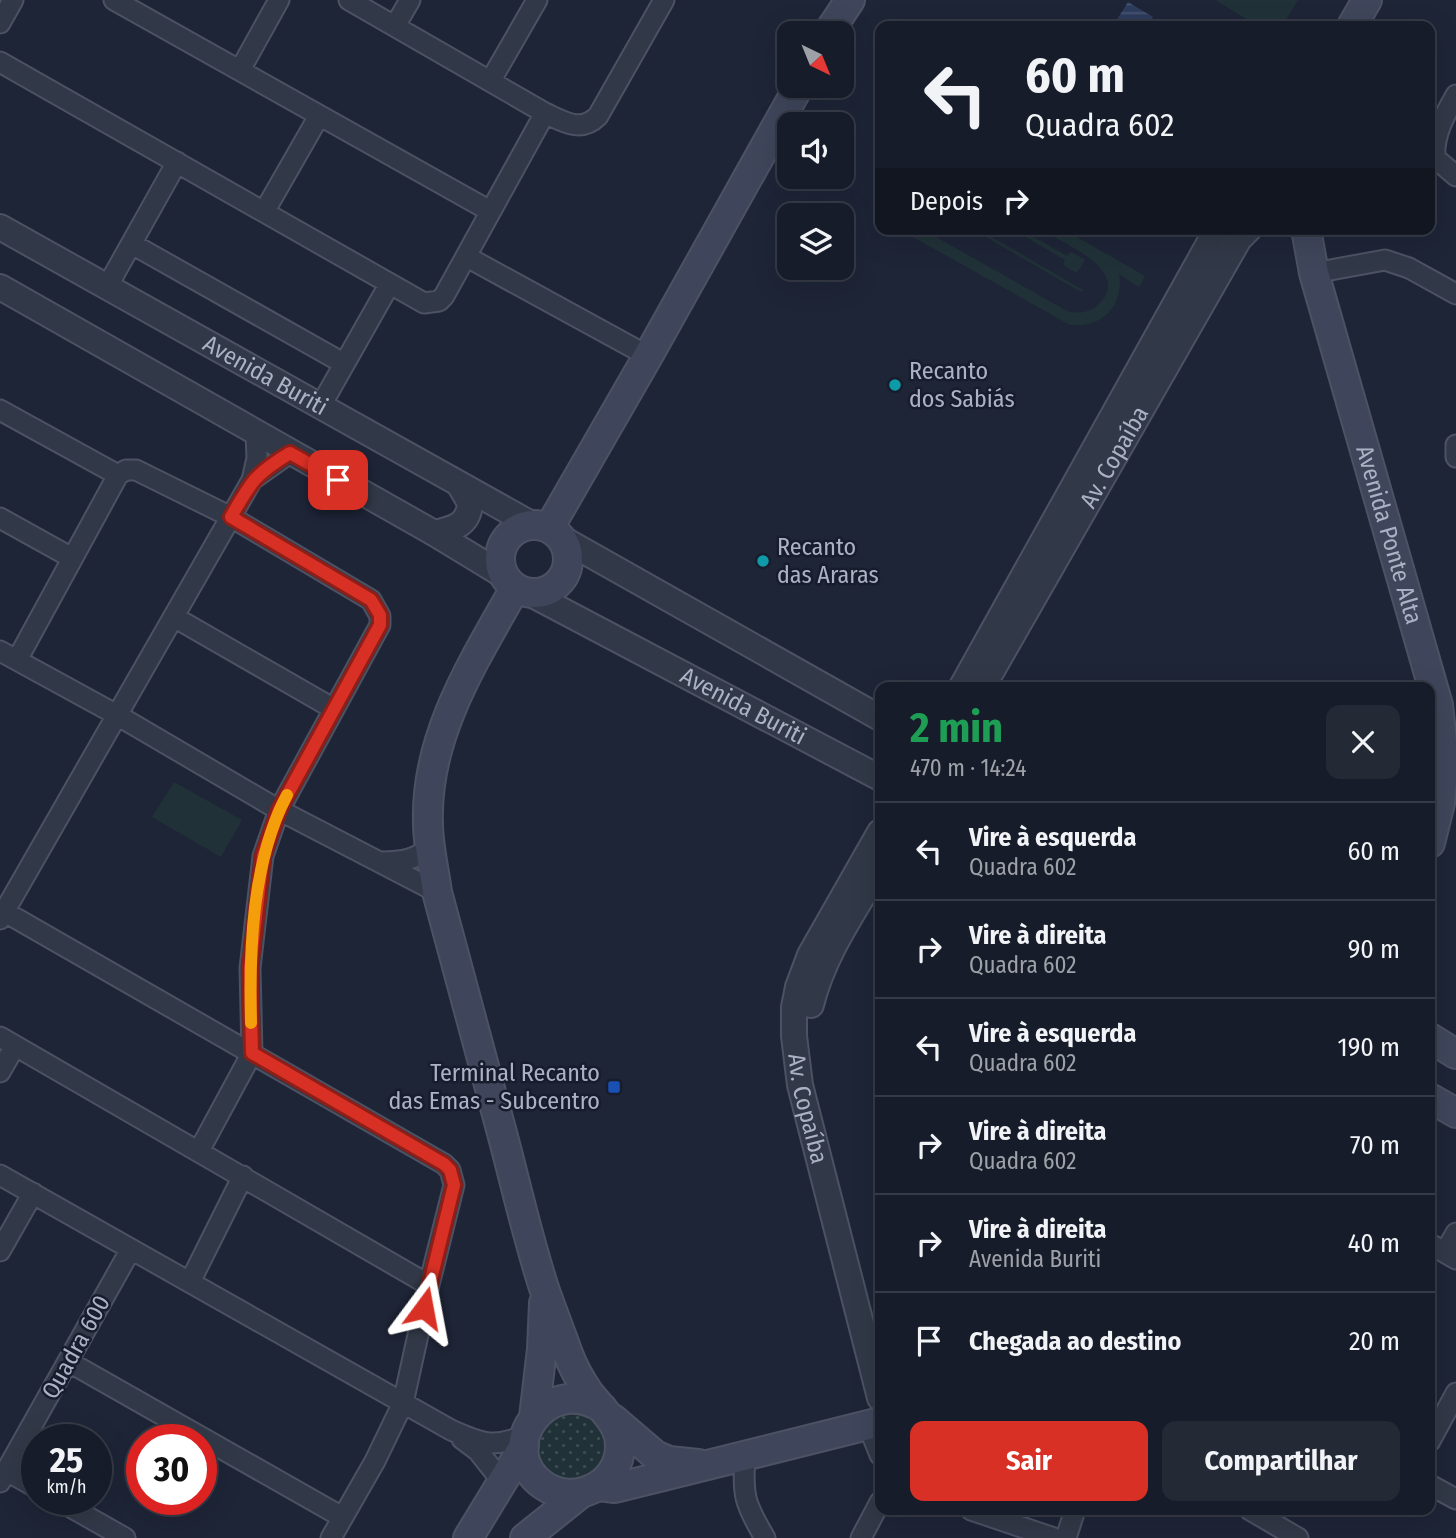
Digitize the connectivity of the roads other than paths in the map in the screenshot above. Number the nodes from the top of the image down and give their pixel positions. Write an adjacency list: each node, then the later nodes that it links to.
1 (13, 0): 13 (street)
2 (114, 0): 10 (street)
3 (279, 0): 16 (street)
4 (349, 0): 14 (street)
5 (410, 0): 14 (street)
6 (537, 0): 17 (street)
7 (664, 0): 20 (street)
8 (850, 0): 11 (main road)
9 (1367, 0): 12 (main road)
10 (143, 7): 16 (street)
11 (836, 21)
12 (1355, 21)
13 (0, 23)
14 (395, 26): 17 (street)
15 (0, 62): 24 (street)
16 (240, 70): 21 (street)
17 (491, 80): 20 (street)
18 (1456, 95): 22 (street)
19 (792, 98): 39 (main road)
20 (545, 113): 26 (street)
21 (319, 116): 26 (street); 27 (street)
22 (1435, 142)
23 (1435, 158): 25 (street)
24 (177, 162): 27 (street); 32 (street)
25 (1456, 176)
26 (490, 211): 33 (street)
27 (264, 212): 35 (street)
28 (0, 227): 36 (street, Avenida Buriti)
29 (1214, 235): 58 (street, Av. Copaíba)
30 (1242, 235): 59 (street, Av. Copaíba)
31 (1307, 235): 34 (main road, Avenida Ponte Alta)
32 (132, 244): 36 (street); 40 (street)
33 (467, 257): 35 (street); 39 (street)
34 (1314, 273): 37 (street); 60 (main road, Avenida Ponte Alta)
35 (389, 285): 40 (street)
36 (107, 287): 41 (street, Avenida Buriti)
37 (1456, 294)
38 (3, 295): 43 (street, Avenida Buriti)
39 (648, 356): 52 (main road)
40 (344, 363): 41 (street)
41 (320, 407): 49 (street, Avenida Buriti)
42 (0, 410): 47 (street)
43 (256, 434): 45 (street, Avenida Buriti); 48 (street)
44 (1456, 445): 46 (street)
45 (290, 453): 48 (street); 53 (street, Avenida Buriti)
46 (1456, 457)
47 (118, 475): 50 (street); 54 (street)
48 (253, 480): 50 (street)
49 (460, 486): 52 (street, Avenida Buriti); 53 (street)
50 (231, 517): 56 (street); 62 (street)
51 (0, 518): 54 (street)
52 (548, 530): 55 (main road); 55 (main road); 64 (street, Avenida Buriti)
53 (434, 533): 55 (street, Avenida Buriti)
54 (72, 558): 57 (street)
55 (516, 586): 65 (street, Avenida Buriti); 69 (main road)
56 (174, 617): 62 (street); 63 (street)
57 (8, 656): 63 (street)
58 (964, 682)
59 (985, 682)
60 (1431, 682)
61 (1435, 695): 67 (main road, Avenida Ponte Alta)
62 (334, 709): 66 (street)
63 (117, 715): 66 (street); 73 (street)
64 (875, 715)
65 (875, 775)
66 (279, 810): 70 (street); 75 (street)
67 (1435, 822)
68 (875, 841): 92 (street, Av. Copaíba)
69 (431, 845): 70 (street); 72 (main road)
70 (380, 862): 72 (street)
71 (875, 876): 90 (street, Av. Copaíba)
72 (437, 892): 89 (main road)
73 (2, 916): 75 (street)
74 (8, 1041): 76 (street); 79 (street)
75 (252, 1053): 79 (street); 88 (street)
76 (0, 1072)
77 (1435, 1101): 78 (main road)
78 (1456, 1113)
79 (199, 1151): 81 (street)
80 (0, 1175): 82 (street)
81 (243, 1176): 87 (street); 88 (street)
82 (33, 1193): 84 (street); 85 (street)
83 (1456, 1233): 86 (street)
84 (131, 1249): 87 (street); 91 (street, Quadra 600)
85 (0, 1251)
86 (1444, 1251)
87 (190, 1282): 94 (street)
88 (429, 1284): 94 (street)
89 (545, 1289): 95 (main road); 99 (main road)
90 (875, 1312)
91 (69, 1362): 102 (street, Quadra 600); 113 (street)
92 (875, 1378)
93 (1456, 1393): 98 (street)
94 (404, 1403): 97 (street); 113 (street)
95 (606, 1413): 99 (main road); 101 (main road); 106 (main road)
96 (874, 1423): 100 (main road)
97 (451, 1430): 99 (street); 103 (street)
98 (1435, 1432)
99 (527, 1433): 103 (main road); 106 (main road)
100 (745, 1456): 101 (main road); 118 (street)
101 (707, 1465): 106 (main road)
102 (3, 1476): 104 (street)
103 (501, 1480): 116 (main road)
104 (21, 1482)
105 (1435, 1488): 107 (street)
106 (589, 1490): 117 (main road)
107 (1456, 1499)
108 (875, 1511): 119 (street)
109 (82, 1515): 114 (street)
110 (986, 1515): 120 (street)
111 (1072, 1515): 121 (street)
112 (1259, 1515): 122 (street)
113 (342, 1517): 115 (street)
114 (113, 1535)
115 (331, 1538)
116 (468, 1538)
117 (525, 1538)
118 (765, 1538)
119 (861, 1538)
120 (1054, 1538)
121 (1066, 1538)
122 (1298, 1538)

